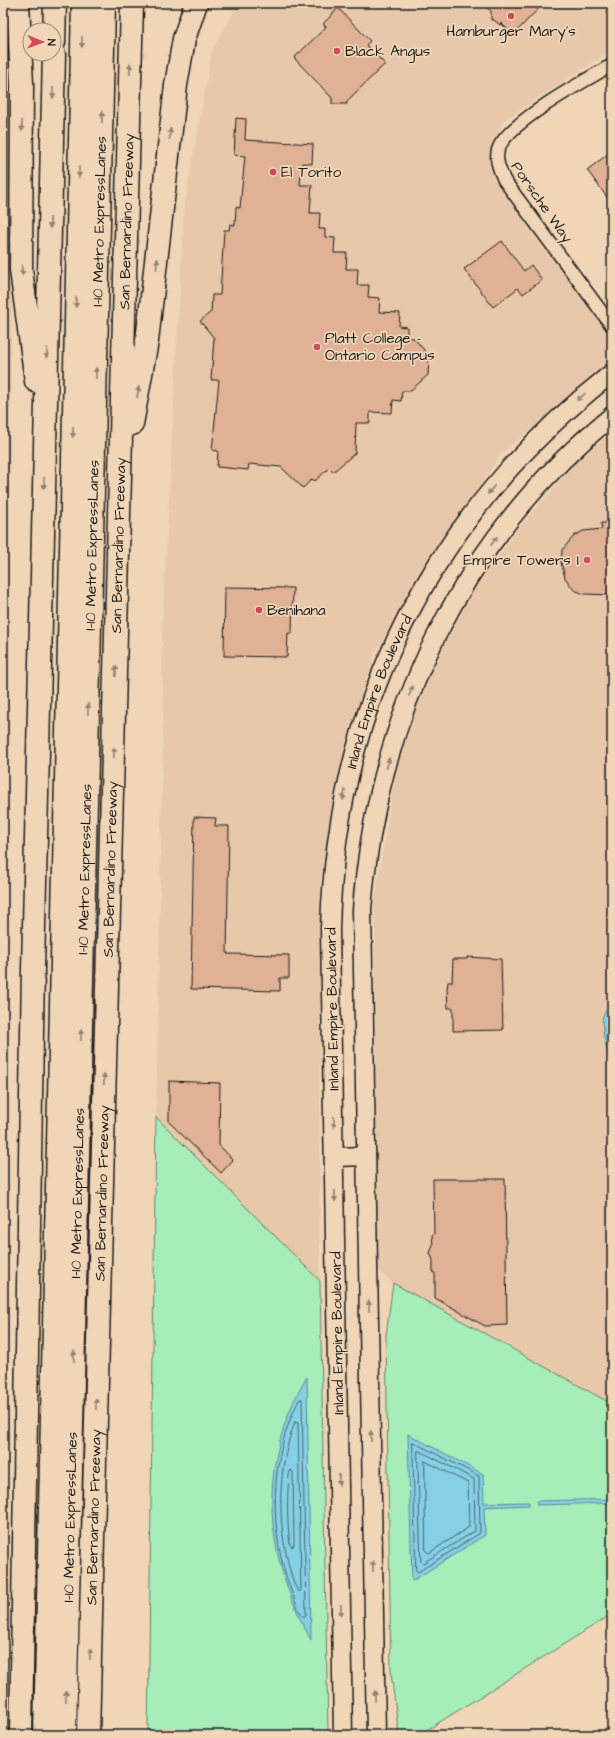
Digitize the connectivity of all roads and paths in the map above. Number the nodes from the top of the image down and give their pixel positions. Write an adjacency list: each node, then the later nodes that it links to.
1 (18, 3): 14 (highway, one-way to 14)
2 (55, 3): 7 (highway)
3 (83, 3): 22 (highway, I-10 Metro ExpressLanes, one-way to 22)
4 (104, 3): 16 (highway, I-10 Metro ExpressLanes, one-way to 4)
5 (132, 3): 10 (highway, San Bernardino Freeway, one-way to 5)
6 (196, 3): 15 (highway, one-way to 6)
7 (55, 22)
8 (54, 62): 14 (highway, one-way to 14)
9 (612, 66): 11 (street, Porsche Way)
10 (124, 286): 15 (highway, San Bernardino Freeway); 16 (highway)
11 (612, 326)
12 (612, 373): 18 (main road, Inland Empire Boulevard, one-way to 18)
13 (612, 416): 17 (main road, Inland Empire Boulevard, one-way to 13)
14 (45, 455): 19 (highway, one-way to 19)
15 (121, 486): 24 (highway, San Bernardino Freeway, one-way to 15)
16 (93, 510): 23 (highway, I-10 Metro ExpressLanes, one-way to 16)
17 (366, 1156): 18 (main road); 26 (main road, Inland Empire Boulevard, one-way to 17)
18 (334, 1157): 25 (main road, Inland Empire Boulevard, one-way to 25)
19 (22, 1666): 20 (highway); 21 (highway)
20 (7, 1735)
21 (21, 1735)
22 (45, 1735)
23 (65, 1735)
24 (88, 1735)
25 (343, 1735)
26 (376, 1735)

